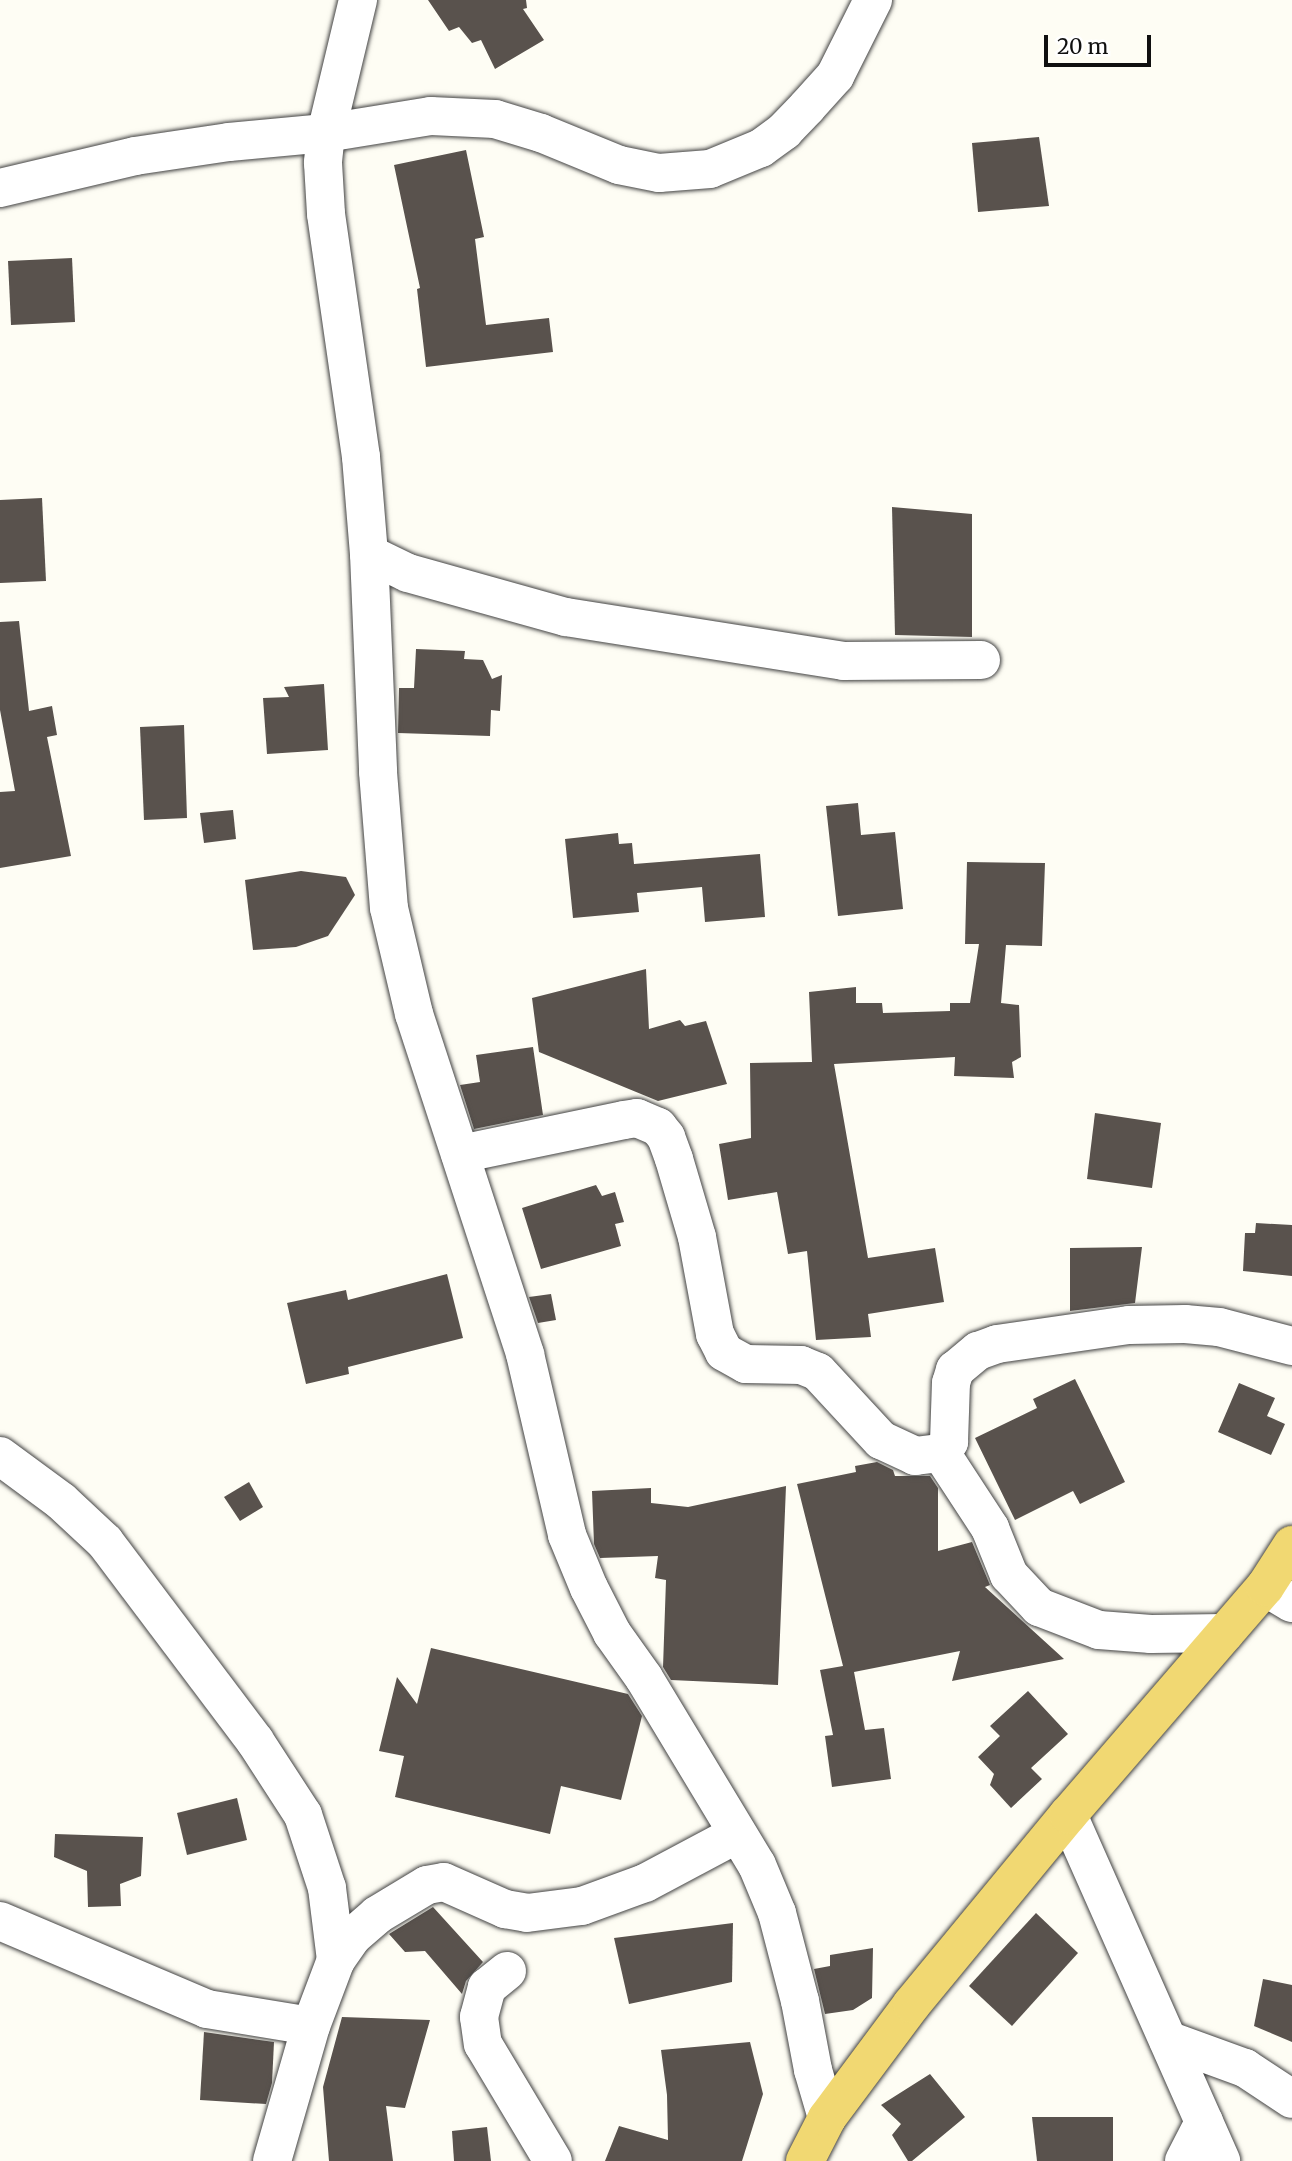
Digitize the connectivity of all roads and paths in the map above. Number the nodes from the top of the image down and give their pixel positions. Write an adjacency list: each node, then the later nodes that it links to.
1 (358, 0): 3 (street)
2 (873, 0): 3 (street)
3 (326, 133): 4 (street); 5 (street)
4 (0, 188)
5 (369, 554): 6 (street); 7 (street)
6 (981, 660)
7 (460, 1154): 9 (street); 15 (street)
8 (1292, 1346): 9 (street)
9 (942, 1453): 13 (street)
10 (0, 1456): 17 (street)
11 (1292, 1545): 12 (main road)
12 (1279, 1595): 13 (main road)
13 (1225, 1633): 14 (main road)
14 (1068, 1815): 20 (street); 22 (main road)
15 (737, 1834): 17 (street); 22 (street)
16 (0, 1921): 19 (street)
17 (336, 1960): 19 (street)
18 (507, 1971): 25 (street)
19 (311, 2026): 24 (street)
20 (1168, 2040): 21 (street); 23 (street)
21 (1292, 2099)
22 (827, 2118): 26 (main road)
23 (1204, 2122): 27 (street); 28 (street)
24 (272, 2161)
25 (553, 2161)
26 (805, 2161)
27 (1184, 2161)
28 (1221, 2161)

